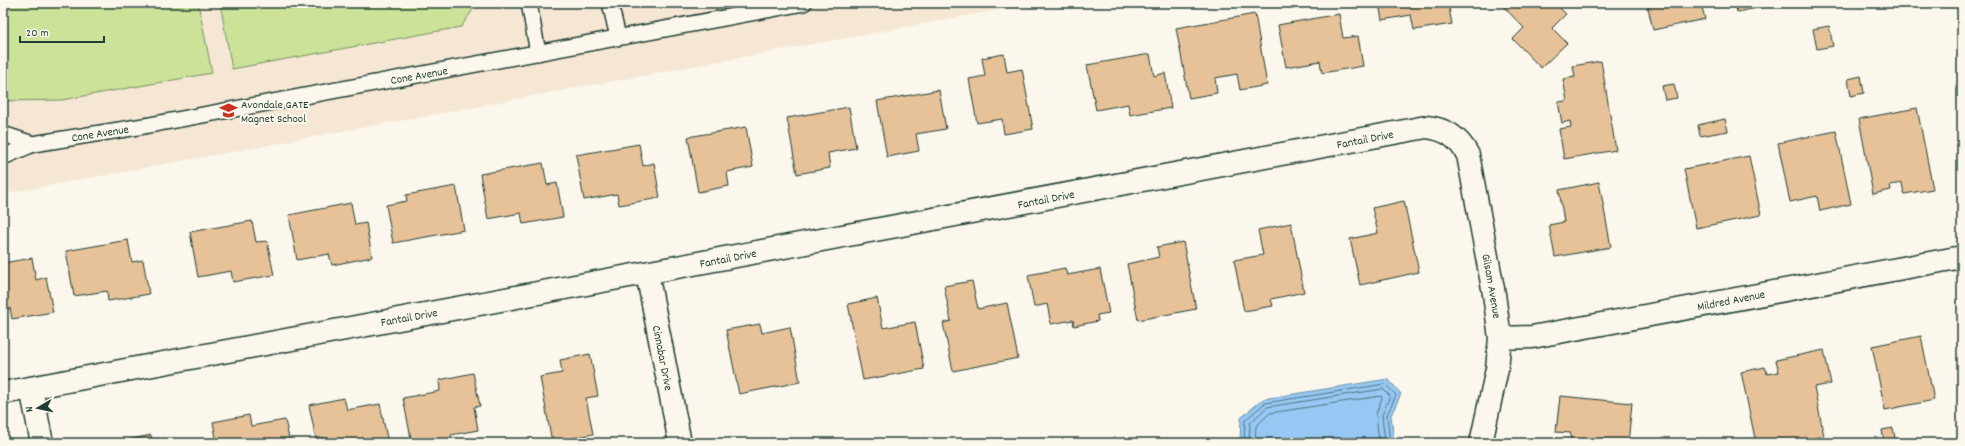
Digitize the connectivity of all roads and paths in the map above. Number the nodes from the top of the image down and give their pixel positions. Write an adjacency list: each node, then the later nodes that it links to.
1 (529, 3): 5 (lane)
2 (610, 3): 4 (lane)
3 (804, 3): 4 (lane, Cone Avenue)
4 (618, 37): 5 (lane, Cone Avenue)
5 (538, 53): 8 (lane, Cone Avenue)
6 (3, 134): 8 (lane, Cone Avenue)
7 (1451, 135): 11 (street, Fantail Drive); 12 (street, Gilsam Avenue)
8 (33, 144): 9 (lane, Cone Avenue)
9 (3, 157)
10 (1962, 257): 12 (street, Mildred Avenue)
11 (647, 273): 13 (street, Fantail Drive); 16 (street, Cinnabar Drive)
12 (1500, 338): 17 (street, Gilsam Avenue)
13 (31, 388): 14 (street, Fantail Drive); 15 (street)
14 (3, 393)
15 (42, 443)
16 (680, 443)
17 (1482, 443)

